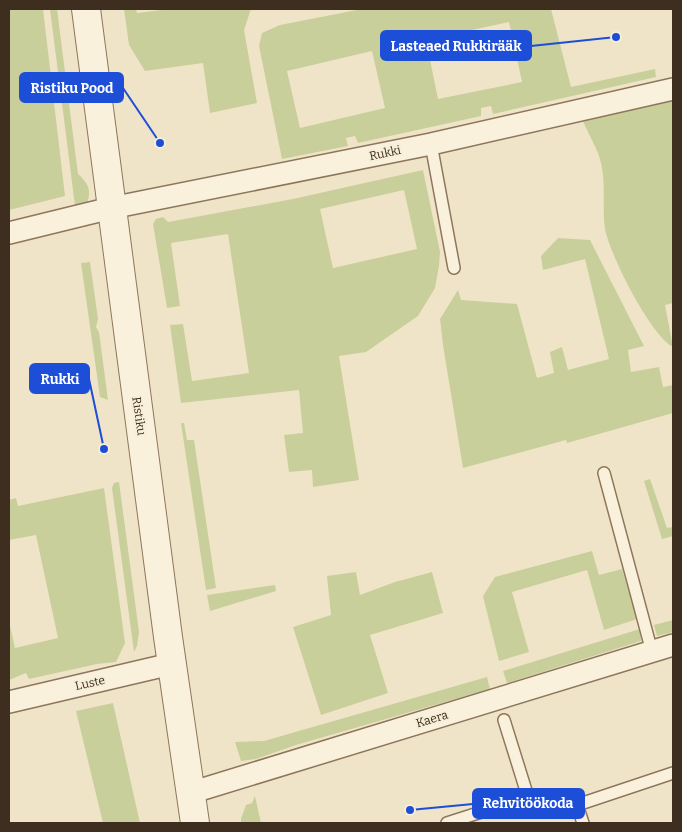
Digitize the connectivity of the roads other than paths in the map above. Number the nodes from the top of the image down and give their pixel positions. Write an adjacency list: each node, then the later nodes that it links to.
1 (86, 9): 4 (street, Ristiku)
2 (673, 89): 3 (street, Rukki)
3 (431, 144): 4 (street, Rukki); 6 (lane)
4 (111, 208): 5 (street, Rukki); 10 (street, Ristiku)
5 (9, 233)
6 (454, 268)
7 (604, 473): 9 (lane)
8 (673, 645): 9 (street, Kaera)
9 (652, 652): 14 (street, Kaera)
10 (171, 664): 11 (street, Luste); 14 (street, Ristiku)
11 (9, 702)
12 (504, 720): 15 (lane)
13 (673, 773): 16 (lane)
14 (190, 793): 17 (street, Ristiku)
15 (528, 797): 16 (lane); 18 (lane)
16 (577, 805): 19 (lane)
17 (194, 823)
18 (447, 823)
19 (582, 823)

